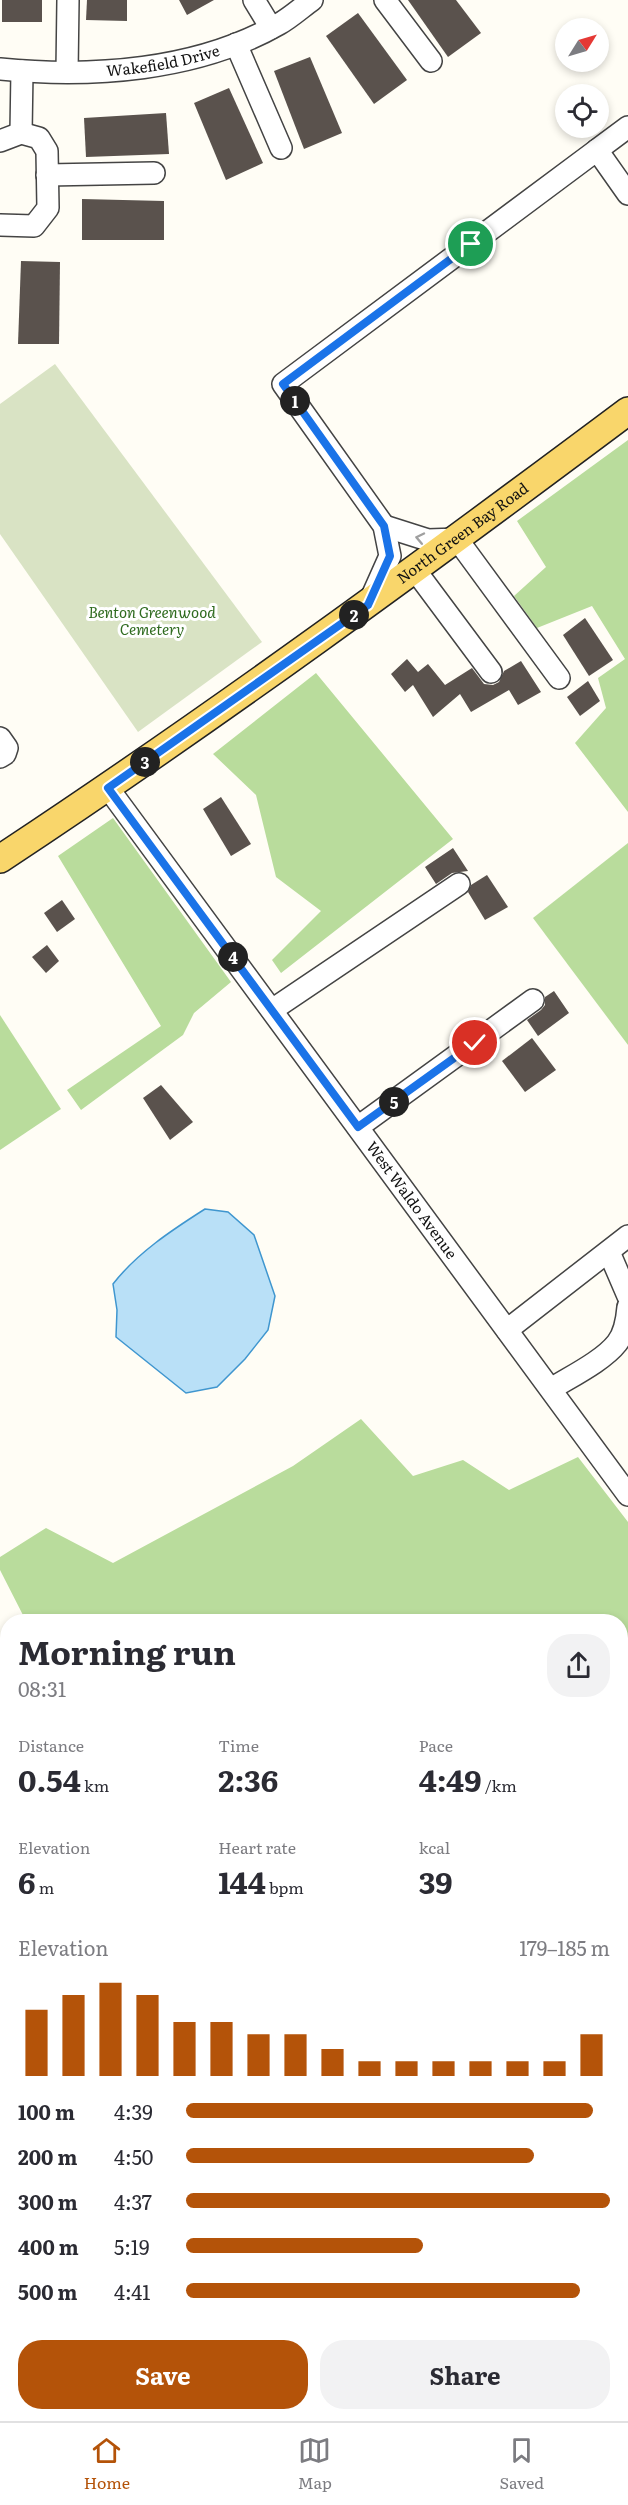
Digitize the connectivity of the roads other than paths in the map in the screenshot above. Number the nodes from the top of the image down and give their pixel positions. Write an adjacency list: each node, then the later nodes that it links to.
1 (68, 0): 10 (street)
2 (254, 0): 5 (street)
3 (312, 0): 5 (street, Wakefield Drive)
4 (386, 0): 7 (street)
5 (271, 28): 6 (street, Wakefield Drive)
6 (236, 44): 10 (street, Wakefield Drive); 14 (street)
7 (431, 61)
8 (0, 69): 9 (street, Wakefield Drive)
9 (22, 71): 10 (street, Wakefield Drive); 12 (street)
10 (67, 72)
11 (628, 127): 15 (street)
12 (21, 133): 13 (street); 17 (street)
13 (0, 141)
14 (281, 148)
15 (597, 150): 18 (street); 21 (street)
16 (154, 173): 17 (street)
17 (47, 175): 19 (street)
18 (628, 194)
19 (1, 228)
20 (628, 411): 22 (main road, North Green Bay Road)
21 (384, 526): 22 (street, one-way to 21); 24 (street)
22 (457, 539): 23 (main road, North Green Bay Road); 26 (street)
23 (415, 570): 24 (main road, North Green Bay Road); 25 (street)
24 (368, 605): 29 (main road, North Green Bay Road)
25 (491, 672)
26 (559, 678)
27 (0, 738): 28 (street)
28 (0, 757)
29 (108, 788): 30 (main road, North Green Bay Road); 33 (street, West Waldo Avenue)
30 (0, 859)
31 (459, 884): 33 (street)
32 (533, 1000): 34 (street)
33 (272, 1010): 34 (street, West Waldo Avenue)
34 (358, 1127): 39 (street, West Waldo Avenue)
35 (628, 1236): 36 (street)
36 (609, 1252): 37 (street); 39 (street)
37 (628, 1296)
38 (628, 1307): 40 (street)
39 (507, 1330): 40 (street, West Waldo Avenue)
40 (551, 1389): 41 (street, West Waldo Avenue)
41 (628, 1495)

